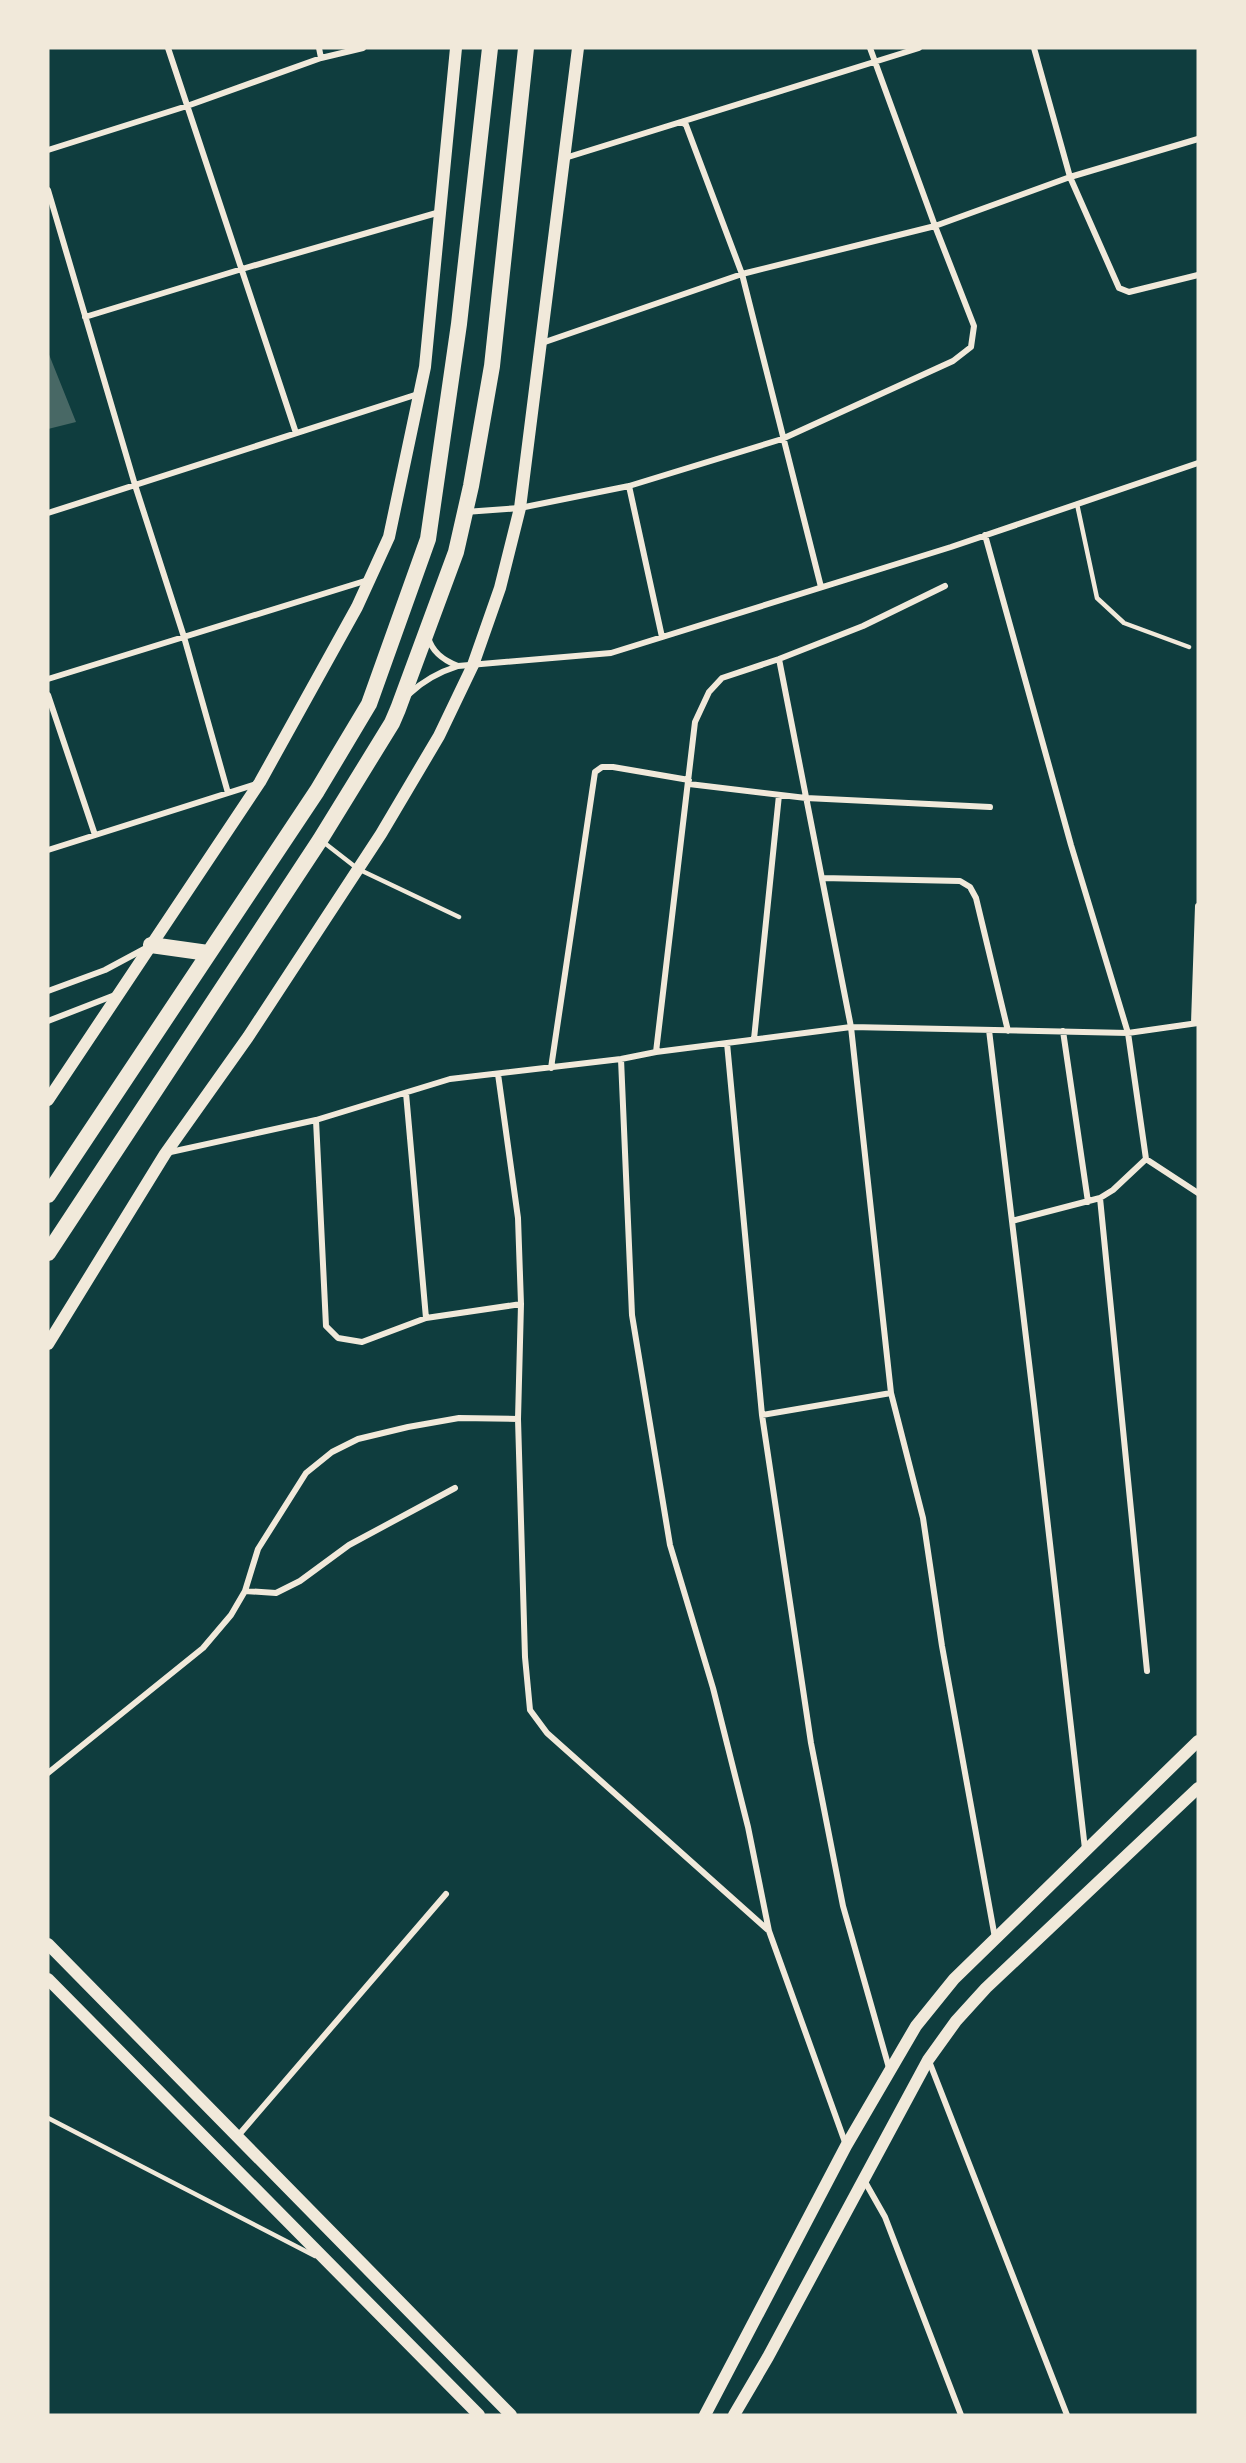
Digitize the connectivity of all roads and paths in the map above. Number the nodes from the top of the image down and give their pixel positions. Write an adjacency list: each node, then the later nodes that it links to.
1 (168, 48): 13 (street)
2 (319, 48): 11 (street)
3 (363, 48): 11 (street)
4 (456, 48): 20 (main road)
5 (490, 48): 65 (highway)
6 (526, 48): 35 (highway)
7 (578, 48): 17 (main road)
8 (870, 48): 12 (street)
9 (919, 48): 12 (street)
10 (1034, 48): 18 (street)
11 (321, 58): 13 (street)
12 (875, 62): 14 (street); 21 (street)
13 (187, 106): 16 (street); 22 (street)
14 (682, 122): 17 (street); 23 (street)
15 (1198, 139): 18 (street)
16 (48, 150)
17 (564, 159): 26 (main road)
18 (1070, 177): 21 (street); 24 (street)
19 (48, 190): 25 (street)
20 (440, 212): 22 (street); 27 (main road)
21 (935, 226): 23 (street); 29 (street)
22 (242, 269): 25 (street); 28 (street)
23 (742, 274): 26 (street); 29 (street)
24 (1198, 275)
25 (86, 317): 31 (street)
26 (541, 344): 34 (main road)
27 (419, 394): 28 (street); 38 (main road)
28 (296, 433): 31 (street)
29 (782, 439): 32 (street); 40 (street)
30 (1198, 464): 33 (street)
31 (135, 485): 36 (street); 42 (street)
32 (629, 486): 34 (street); 43 (street)
33 (1077, 504): 37 (street); 44 (lane)
34 (520, 508): 35 (street); 46 (main road)
35 (465, 512): 41 (highway)
36 (48, 513)
37 (985, 535): 40 (street); 74 (street)
38 (370, 579): 42 (street); 51 (main road)
39 (945, 586): 45 (street)
40 (821, 587): 43 (street)
41 (427, 631): 47 (street); 50 (highway)
42 (184, 637): 48 (street); 53 (street)
43 (662, 637): 46 (street)
44 (1189, 647)
45 (779, 659): 52 (street); 55 (street)
46 (473, 665): 47 (street); 60 (main road)
47 (458, 666): 50 (street)
48 (48, 679)
49 (48, 695): 57 (street)
50 (398, 709): 58 (highway)
51 (260, 782): 53 (street); 64 (main road)
52 (689, 782): 54 (street); 77 (street); 79 (street)
53 (228, 793): 57 (street)
54 (779, 795): 55 (street); 75 (street)
55 (806, 798): 56 (street); 61 (street)
56 (990, 807)
57 (95, 835): 59 (street)
58 (320, 840): 60 (lane); 91 (highway)
59 (48, 850)
60 (358, 869): 63 (lane); 84 (main road)
61 (822, 878): 70 (street); 72 (street)
62 (1198, 906): 69 (street)
63 (459, 917)
64 (152, 945): 65 (highway); 66 (street); 67 (main road)
65 (208, 953): 87 (highway)
66 (48, 991)
67 (119, 993): 68 (street); 82 (main road)
68 (48, 1021)
69 (1196, 1023): 74 (street)
70 (851, 1026): 71 (street); 75 (street); 95 (street)
71 (988, 1030): 72 (street); 90 (street)
72 (1008, 1030): 73 (street)
73 (1063, 1032): 74 (street); 89 (street)
74 (1128, 1033): 85 (street)
75 (754, 1040): 76 (street)
76 (727, 1043): 77 (street); 96 (street)
77 (656, 1052): 78 (street)
78 (621, 1059): 79 (street); 106 (street)
79 (551, 1068): 80 (street)
80 (498, 1074): 81 (street); 92 (street)
81 (406, 1092): 83 (street); 93 (street)
82 (48, 1100)
83 (316, 1120): 84 (street); 93 (street)
84 (165, 1154): 94 (main road)
85 (1146, 1159): 86 (street); 88 (street)
86 (1198, 1193)
87 (48, 1195)
88 (1100, 1198): 89 (street); 100 (street)
89 (1089, 1202): 90 (street)
90 (1012, 1221): 104 (street)
91 (48, 1253)
92 (521, 1304): 93 (street); 97 (street)
93 (426, 1318)
94 (48, 1344)
95 (891, 1393): 96 (street); 107 (street)
96 (762, 1415): 111 (street)
97 (518, 1419): 99 (street); 106 (street)
98 (455, 1488): 99 (street)
99 (245, 1592): 102 (street)
100 (1147, 1671)
101 (1198, 1741): 104 (main road)
102 (48, 1773)
103 (1198, 1788): 110 (main road)
104 (1085, 1850): 107 (main road)
105 (446, 1894): 113 (street)
106 (769, 1931): 114 (street)
107 (996, 1940): 111 (main road)
108 (48, 1944): 113 (main road)
109 (48, 1979): 116 (main road)
110 (928, 2060): 115 (main road); 122 (street)
111 (890, 2070): 114 (main road)
112 (48, 2118): 116 (lane)
113 (237, 2138): 118 (main road)
114 (846, 2146): 119 (main road)
115 (864, 2180): 120 (main road); 121 (street)
116 (327, 2262): 117 (main road)
117 (479, 2415)
118 (511, 2415)
119 (705, 2415)
120 (734, 2415)
121 (961, 2415)
122 (1067, 2415)

